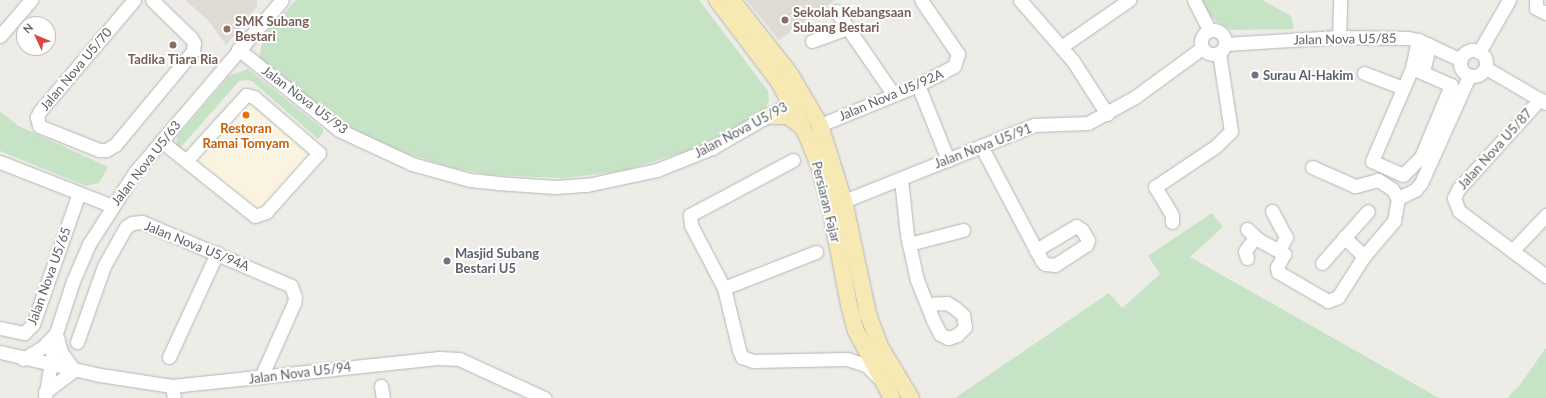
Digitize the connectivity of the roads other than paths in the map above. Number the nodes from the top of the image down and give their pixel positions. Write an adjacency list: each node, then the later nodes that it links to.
1 (31, 0): 18 (street)
2 (134, 0): 3 (street, Jalan Nova U5/70)
3 (152, 0)
4 (282, 0): 25 (street, Jalan Nova U5/63)
5 (717, 0): 32 (main road, Persiaran Fajar)
6 (732, 0): 36 (main road)
7 (921, 0): 33 (street, Jalan Nova U5/92A)
8 (1020, 0): 22 (street)
9 (1129, 0): 22 (street)
10 (1194, 0): 17 (street)
11 (1340, 0): 19 (street)
12 (1509, 0): 26 (street)
13 (1536, 0): 15 (street)
14 (836, 11): 16 (street)
15 (1546, 13)
16 (848, 28): 20 (street); 35 (street)
17 (1209, 30): 23 (street); 24 (street)
18 (0, 36)
19 (1339, 37): 21 (street, Jalan Nova U5/85); 24 (street, Jalan Nova U5/85)
20 (812, 42)
21 (1423, 42): 27 (street, Jalan Nova U5/85); 29 (street)
22 (1061, 47): 38 (street)
23 (1202, 48): 24 (street); 38 (street, Jalan Nova U5/91)
24 (1222, 48): 57 (street)
25 (238, 49): 39 (street, Jalan Nova U5/93); 42 (street, Jalan Nova U5/63)
26 (1479, 52): 27 (street); 28 (street)
27 (1461, 60): 31 (street)
28 (1486, 68): 31 (street); 37 (street)
29 (1417, 70): 34 (street); 34 (street)
30 (1364, 73): 34 (street)
31 (1469, 76): 51 (street)
32 (779, 82): 36 (main road, Persiaran Fajar); 39 (main road)
33 (918, 85): 35 (street, Jalan Nova U5/92A); 45 (street)
34 (1403, 88)
35 (894, 95): 40 (street, Jalan Nova U5/92A)
36 (797, 99): 39 (street, Jalan Nova U5/93); 40 (main road); 41 (main road, Persiaran Fajar)
37 (1543, 101): 63 (street, Jalan Nova U5/87)
38 (1107, 114): 43 (street, Jalan Nova U5/91)
39 (769, 116): 41 (main road)
40 (820, 125): 52 (main road)
41 (804, 130): 73 (main road, Persiaran Fajar)
42 (161, 141): 46 (street); 53 (street, Jalan Nova U5/63)
43 (981, 146): 45 (street, Jalan Nova U5/91); 61 (street)
44 (793, 160): 70 (street)
45 (948, 160): 49 (street, Jalan Nova U5/91)
46 (186, 161): 46 (street)
47 (0, 163): 50 (street)
48 (1312, 167): 51 (street)
49 (901, 179): 52 (street, Jalan Nova U5/91); 60 (street)
50 (79, 193): 53 (street); 72 (street, Jalan Nova U5/65)
51 (1398, 198): 66 (street)
52 (844, 201): 89 (main road)
53 (112, 206): 74 (street, Jalan Nova U5/63)
54 (1272, 211): 62 (street)
55 (1368, 212): 59 (street)
56 (1546, 215): 63 (street)
57 (1172, 222)
58 (963, 230): 60 (street)
59 (1344, 238): 66 (street); 68 (street)
60 (909, 244): 71 (street)
61 (1036, 250)
62 (1279, 250): 66 (street); 67 (street)
63 (1512, 251): 69 (street, Jalan Nova U5/87)
64 (816, 252): 70 (street)
65 (217, 253): 75 (street, Jalan Nova U5/94A); 77 (street); 82 (street, Jalan Nova U5/94A)
66 (1364, 256)
67 (1247, 258)
68 (1322, 263)
69 (1546, 276)
70 (724, 288): 79 (street)
71 (927, 304)
72 (0, 328)
73 (856, 331): 79 (street); 83 (main road, Persiaran Fajar)
74 (56, 333): 78 (street); 80 (street, Jalan Nova U5/63); 81 (street)
75 (77, 342)
76 (0, 352): 78 (street, Jalan Nova U5/94)
77 (169, 357)
78 (23, 359): 80 (street, Jalan Nova U5/94); 86 (street)
79 (847, 359): 83 (street)
80 (50, 365): 81 (street, Jalan Nova U5/94); 86 (street, Jalan Nova U5/63)
81 (74, 370): 84 (street, Jalan Nova U5/94); 86 (street)
82 (261, 377): 84 (street, Jalan Nova U5/94); 85 (street, Jalan Nova U5/94)
83 (880, 379): 88 (main road, Persiaran Fajar)
84 (173, 392)
85 (524, 394): 87 (street, Jalan Nova U5/94)
86 (45, 395)
87 (544, 398)
88 (892, 398)
89 (911, 398)

